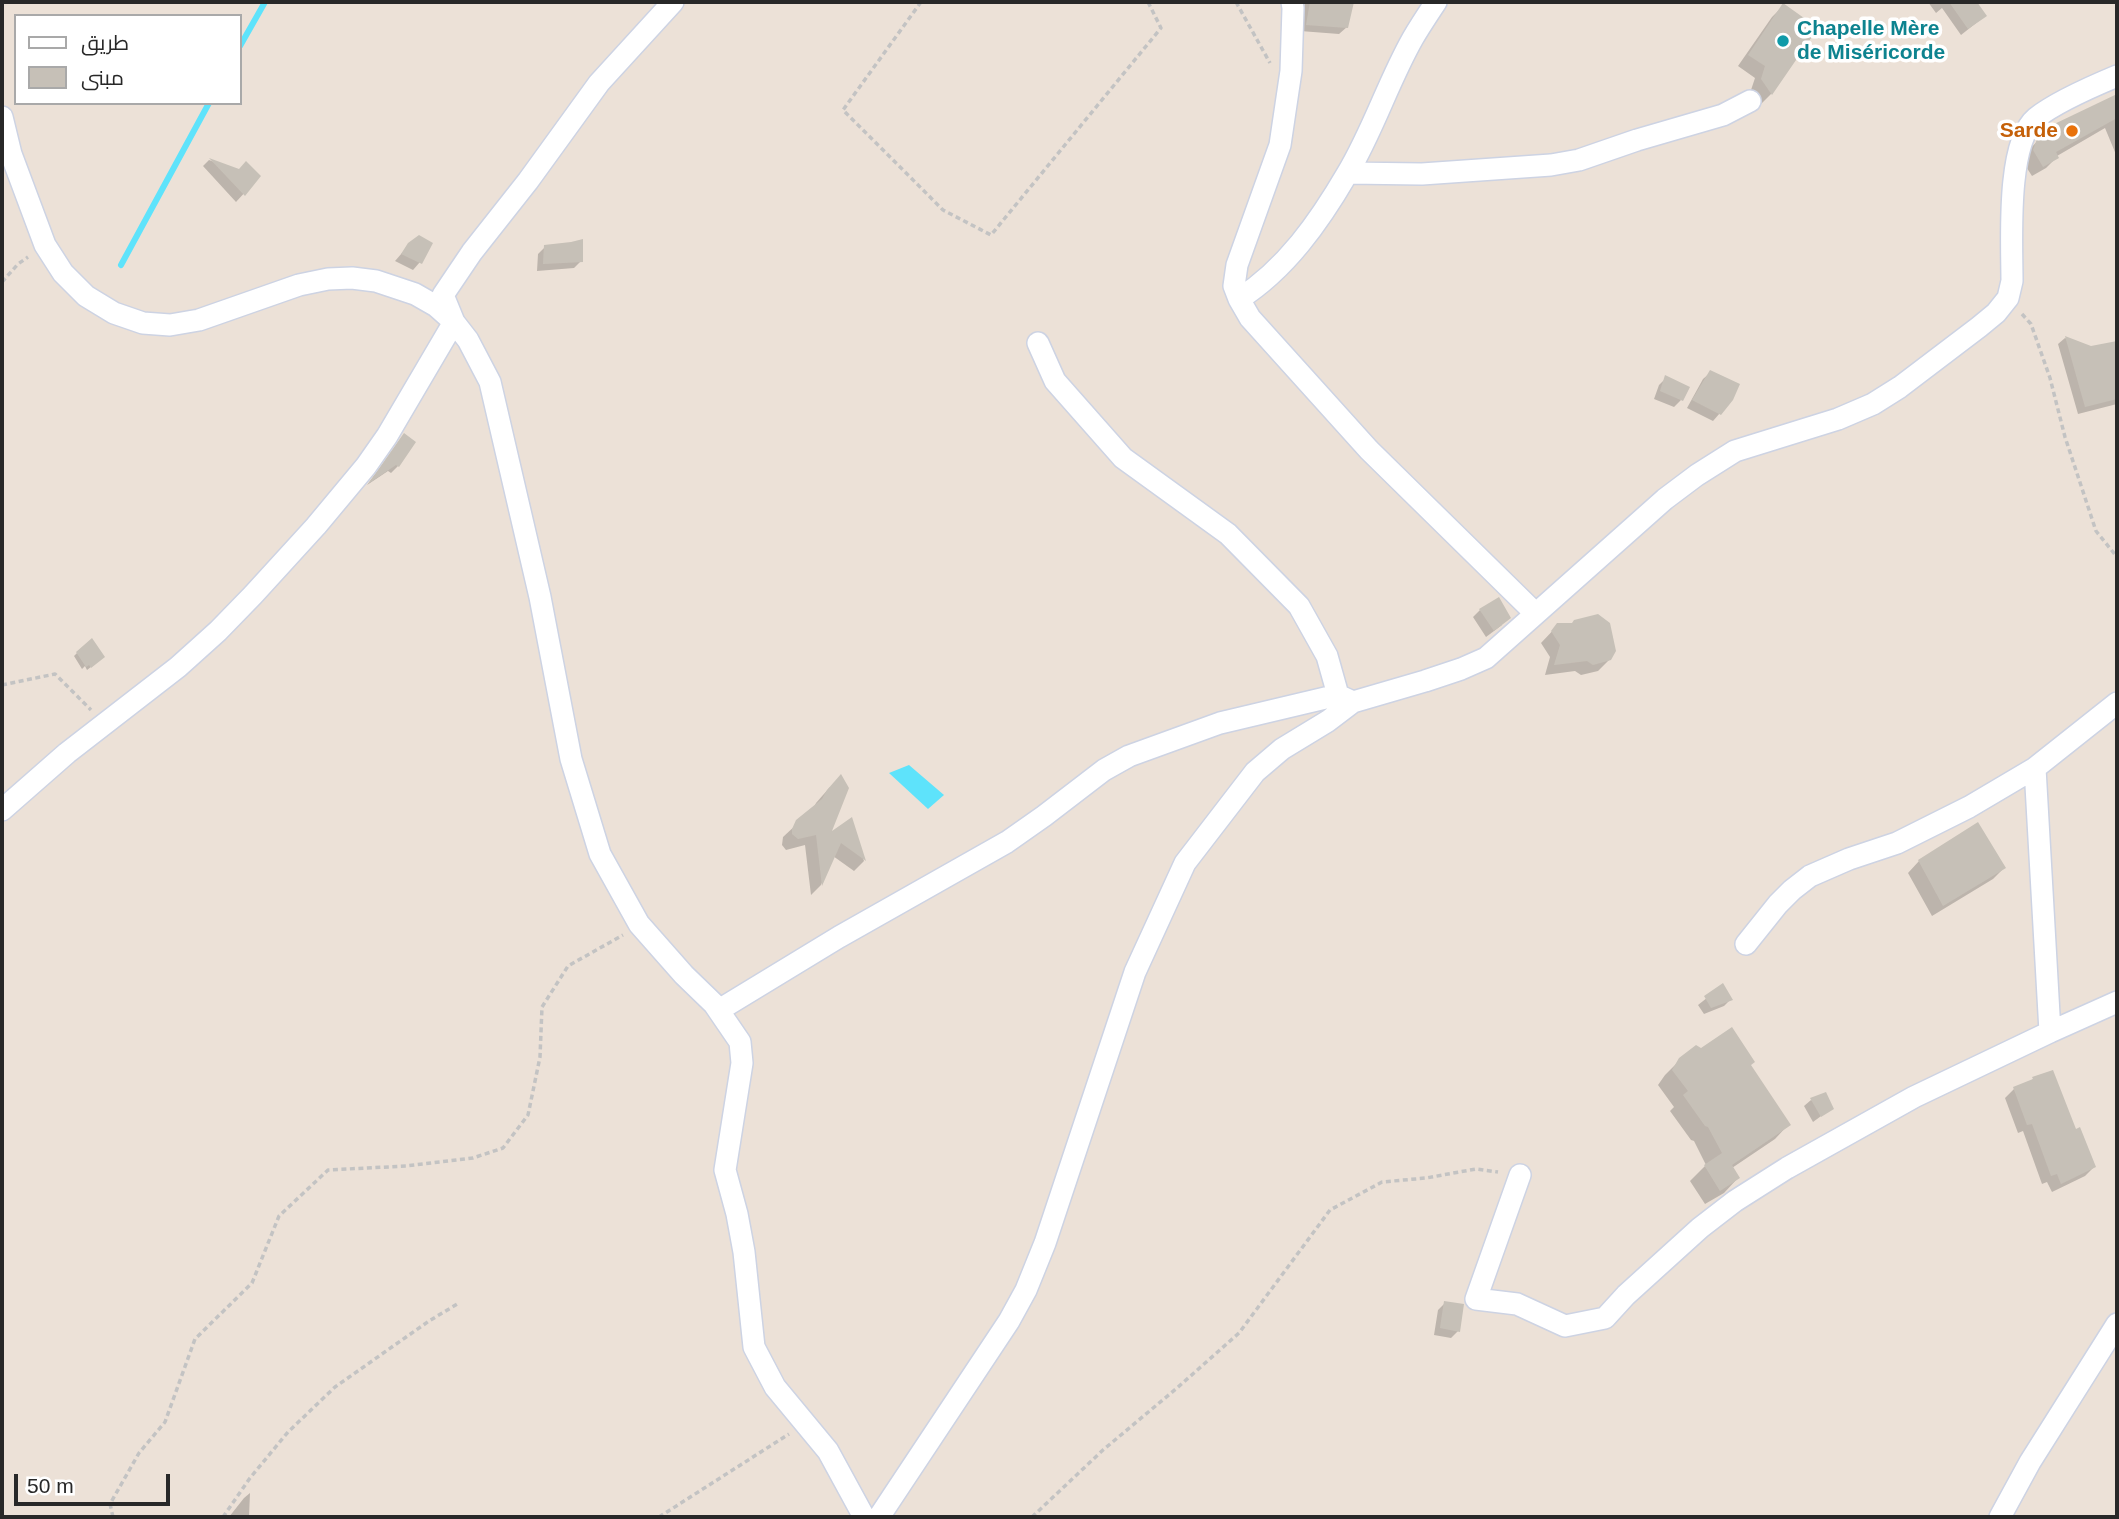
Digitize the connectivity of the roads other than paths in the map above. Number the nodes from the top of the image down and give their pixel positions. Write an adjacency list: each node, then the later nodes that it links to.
1 (673, 2): 9 (street)
2 (1292, 2): 8 (street)
3 (1436, 2): 7 (street)
4 (2117, 76): 11 (street)
5 (1750, 101): 7 (street)
6 (2, 117): 9 (street)
7 (1348, 173): 8 (street)
8 (1238, 299): 11 (street)
9 (454, 322): 15 (street); 18 (street)
10 (1038, 343): 12 (street)
11 (1535, 613): 12 (street)
12 (1345, 698): 18 (street); 23 (street)
13 (2117, 703): 14 (street)
14 (2035, 768): 16 (street); 19 (street)
15 (2, 810)
16 (1746, 944)
17 (2117, 1002): 19 (street)
18 (719, 1010): 22 (street)
19 (2050, 1032): 20 (street)
20 (1520, 1175)
21 (2117, 1324): 24 (street)
22 (864, 1517)
23 (879, 1517)
24 (2000, 1517)

